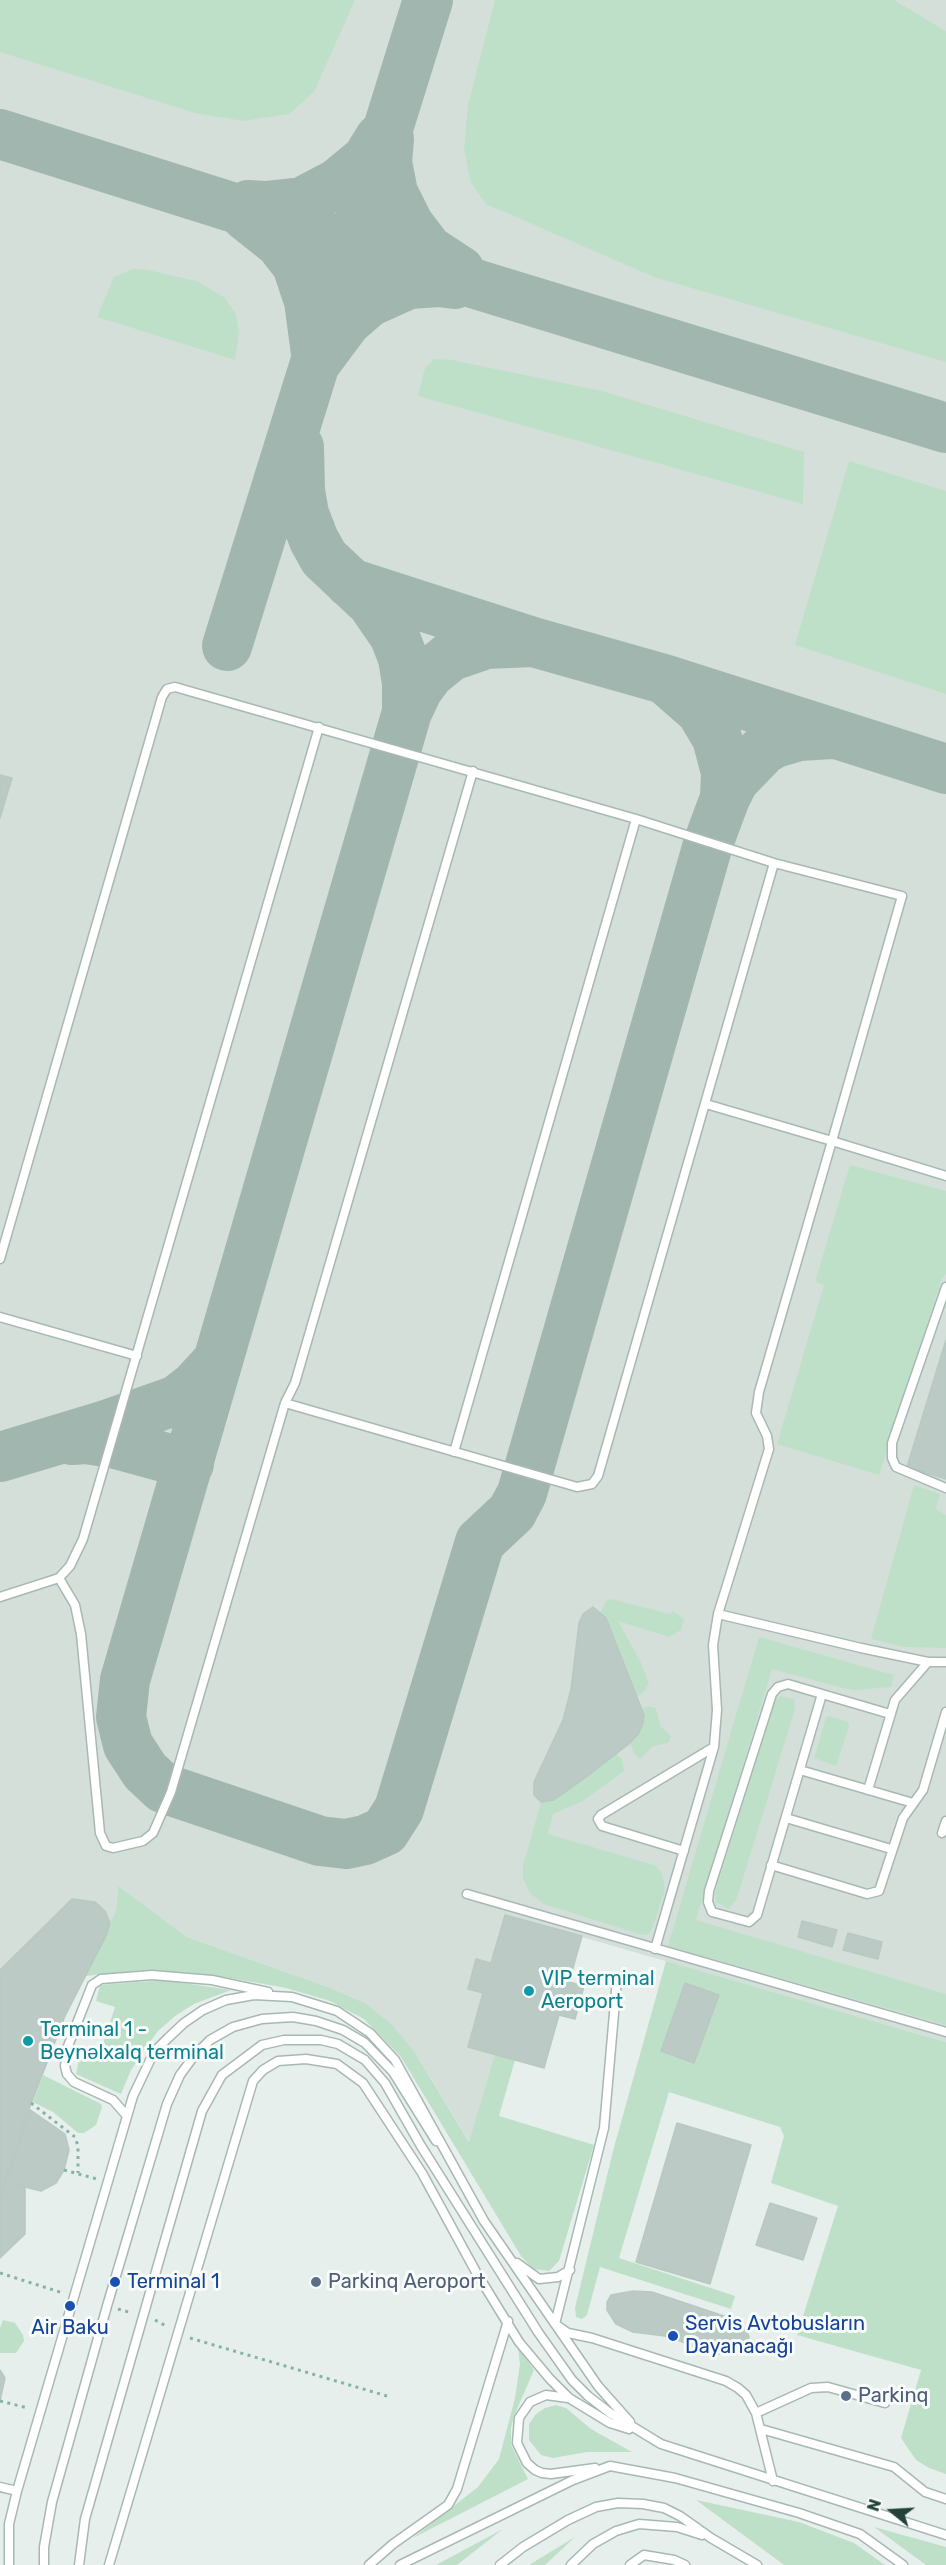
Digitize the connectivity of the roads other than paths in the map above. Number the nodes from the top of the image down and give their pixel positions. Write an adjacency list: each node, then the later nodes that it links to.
1 (319, 727): 2 (lane); 8 (lane); 11 (lane)
2 (472, 771): 3 (lane); 12 (lane)
3 (636, 819): 4 (lane); 13 (lane)
4 (774, 863): 5 (lane); 6 (lane)
5 (706, 1104): 6 (lane); 13 (lane)
6 (831, 1141): 7 (lane); 17 (lane)
7 (946, 1176)
8 (0, 1259)
9 (946, 1287): 14 (lane)
10 (0, 1317): 11 (lane)
11 (137, 1356): 15 (lane)
12 (285, 1403): 13 (lane); 15 (lane)
13 (454, 1452)
14 (946, 1488)
15 (59, 1578): 16 (lane)
16 (0, 1597)
17 (718, 1614): 18 (lane); 23 (lane)
18 (928, 1662): 19 (lane); 22 (lane)
19 (946, 1662)
20 (822, 1694): 22 (lane); 24 (lane); 32 (lane)
21 (946, 1712): 26 (lane)
22 (890, 1714): 25 (lane)
23 (714, 1746): 31 (lane); 31 (lane)
24 (800, 1770): 25 (lane); 27 (lane)
25 (868, 1790): 26 (lane)
26 (913, 1803): 30 (lane)
27 (786, 1818): 30 (lane); 32 (lane)
28 (946, 1821): 29 (lane)
29 (942, 1833)
30 (891, 1849): 32 (lane)
31 (684, 1851): 34 (lane)
32 (771, 1865)
33 (467, 1894): 34 (lane)
34 (656, 1949): 37 (lane)
35 (617, 1979): 41 (lane)
36 (292, 1997): 38 (lane); 38 (lane); 39 (lane)
37 (946, 2032)
38 (127, 2116): 52 (lane)
39 (484, 2221): 40 (lane); 58 (lane)
40 (510, 2256): 41 (lane); 43 (lane)
41 (570, 2270): 43 (lane)
42 (508, 2321): 44 (lane); 60 (lane); 61 (lane)
43 (555, 2324): 46 (lane); 48 (lane)
44 (569, 2398): 48 (lane); 49 (lane)
45 (885, 2403): 46 (lane)
46 (756, 2413): 47 (lane)
47 (761, 2429): 50 (lane); 53 (lane)
48 (638, 2432): 50 (lane); 59 (lane)
49 (610, 2466): 62 (lane); 68 (lane)
50 (773, 2481): 54 (lane)
51 (0, 2487): 52 (lane)
52 (17, 2491): 57 (lane)
53 (946, 2499)
54 (946, 2535)
55 (711, 2538): 63 (lane); 64 (lane); 67 (lane)
56 (672, 2562): 65 (lane); 66 (lane)
57 (9, 2565)
58 (44, 2565)
59 (79, 2565)
60 (109, 2565)
61 (369, 2565)
62 (400, 2565)
63 (500, 2565)
64 (571, 2565)
65 (630, 2565)
66 (685, 2565)
67 (757, 2565)
68 (903, 2565)

